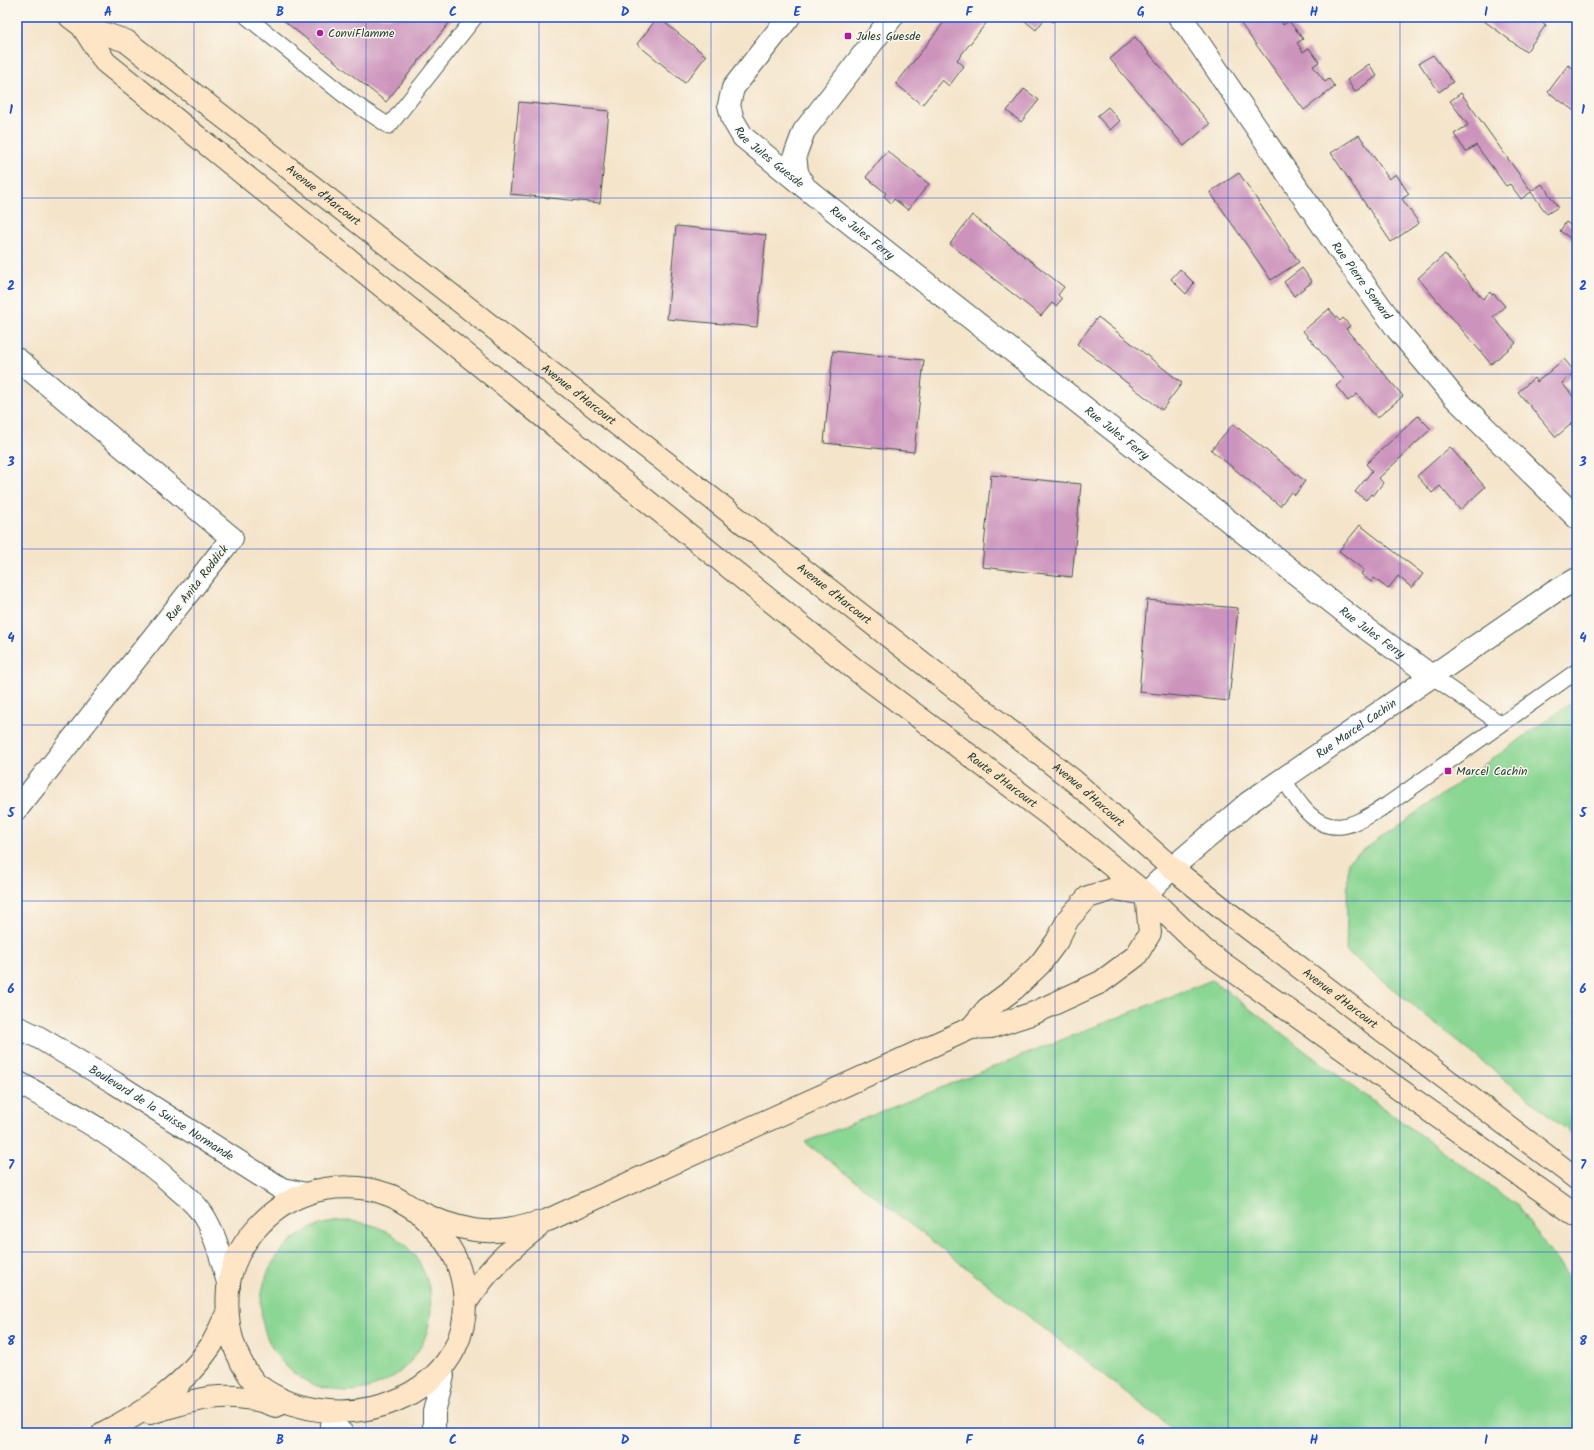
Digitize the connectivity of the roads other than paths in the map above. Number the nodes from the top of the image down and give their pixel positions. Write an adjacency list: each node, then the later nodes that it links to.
1 (247, 17): 2 (lane)
2 (475, 17)
3 (789, 17): 7 (street, Rue Jules Guesde)
4 (892, 17): 7 (street, Rue Jules Guesde)
5 (1179, 17): 9 (street, Rue Pierre Semard)
6 (76, 22): 11 (main road, Avenue d'Harcourt); 17 (main road, Avenue d'Harcourt)
7 (804, 186): 13 (street, Rue Jules Ferry)
8 (17, 359): 16 (street, Rue Anita Roddick)
9 (1577, 518)
10 (1577, 579): 13 (street, Rue Marcel Cachin)
11 (856, 670): 18 (main road, Route d'Harcourt)
12 (1577, 671): 14 (lane)
13 (1433, 676): 14 (lane); 15 (street, Rue Marcel Cachin)
14 (1501, 724): 15 (lane)
15 (1284, 778): 17 (street, Rue Marcel Cachin)
16 (17, 809)
17 (1172, 868): 18 (street, Rue Marcel Cachin); 22 (main road, Avenue d'Harcourt)
18 (1146, 894): 20 (main road); 20 (main road); 25 (main road)
19 (17, 1027): 23 (street, Boulevard de la Suisse Normande)
20 (971, 1028): 26 (main road)
21 (17, 1082): 27 (street)
22 (1577, 1179)
23 (306, 1194): 24 (main road); 27 (main road)
24 (418, 1211): 26 (main road); 28 (main road)
25 (1577, 1216)
26 (548, 1220): 28 (main road)
27 (228, 1286): 29 (main road)
28 (465, 1304): 30 (main road)
29 (227, 1314): 31 (main road); 32 (main road)
30 (443, 1376): 33 (main road); 35 (street)
31 (288, 1410): 32 (main road); 33 (main road)
32 (132, 1418): 34 (main road)
33 (337, 1429)
34 (103, 1433)
35 (434, 1433)

